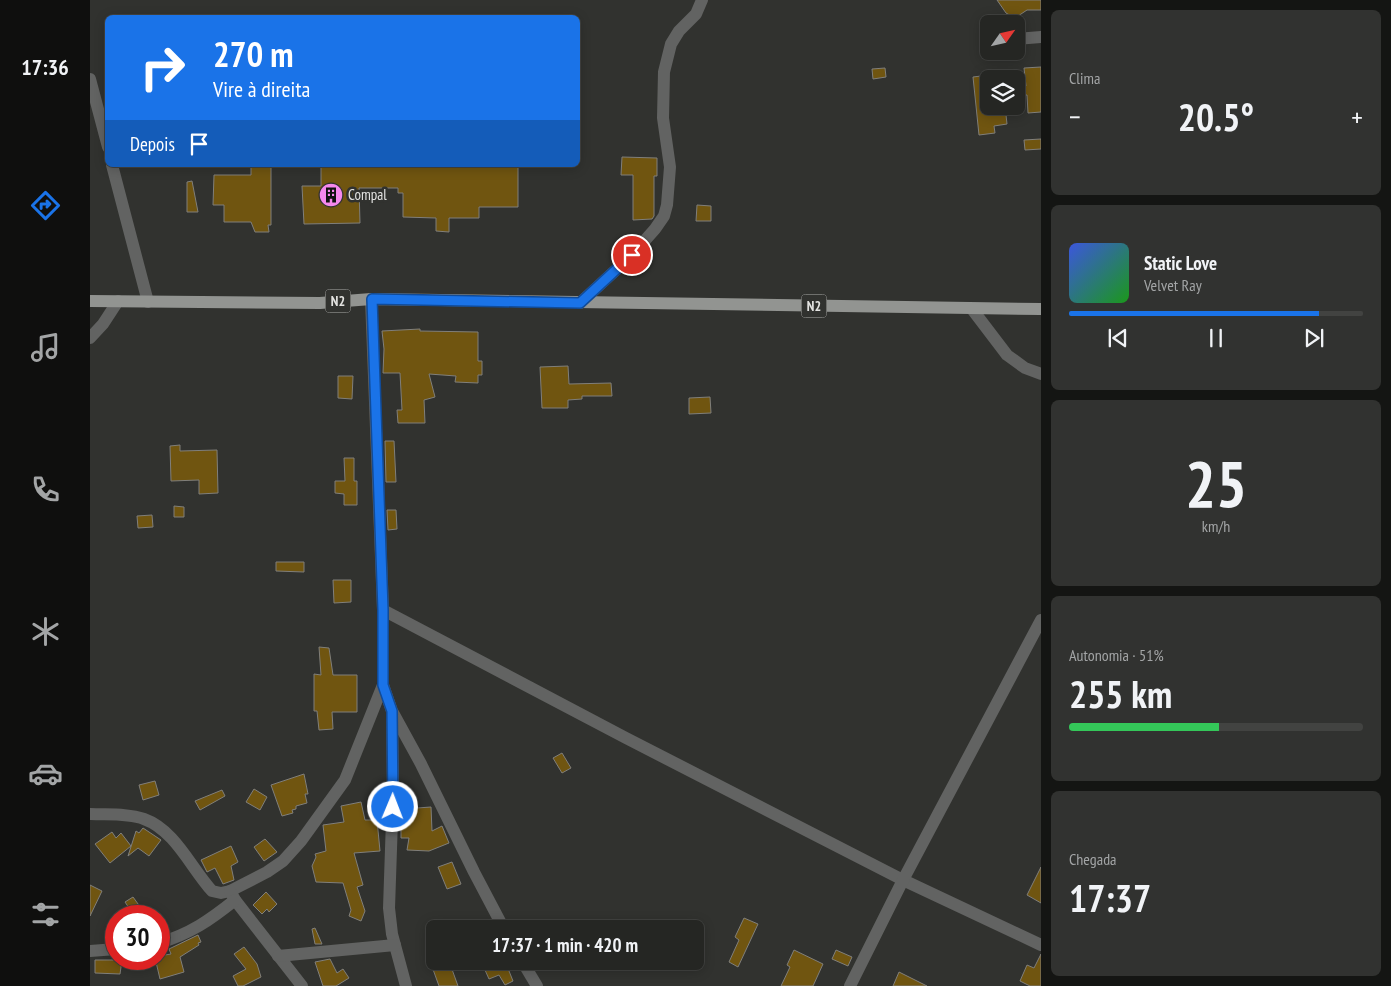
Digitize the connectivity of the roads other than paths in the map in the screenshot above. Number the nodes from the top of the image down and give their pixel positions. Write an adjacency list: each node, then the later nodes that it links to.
1 (702, 0): 11 (street)
2 (1041, 37): 3 (street)
3 (1025, 38)
4 (90, 80): 5 (street)
5 (105, 136)
6 (113, 167): 10 (street)
7 (372, 299): 10 (main road, N2); 11 (main road, N2); 16 (street)
8 (90, 301): 9 (main road, N2)
9 (118, 301): 10 (main road, N2); 14 (street)
10 (148, 302)
11 (580, 303): 12 (main road, N2)
12 (972, 309): 13 (main road, N2); 15 (street)
13 (1041, 309)
14 (90, 338)
15 (1041, 374)
16 (383, 610): 18 (street); 21 (street)
17 (1041, 620): 21 (street)
18 (383, 685): 19 (street); 22 (street)
19 (392, 711): 23 (street); 25 (street)
20 (90, 814): 22 (street)
21 (903, 880): 26 (street); 34 (street)
22 (232, 896): 24 (street); 29 (street)
23 (499, 920)
24 (170, 940)
25 (395, 945): 29 (street); 32 (street)
26 (1041, 945)
27 (105, 950): 28 (street)
28 (90, 951)
29 (278, 956): 31 (street)
30 (527, 970): 33 (street)
31 (302, 986)
32 (406, 986)
33 (537, 986)
34 (850, 986)

